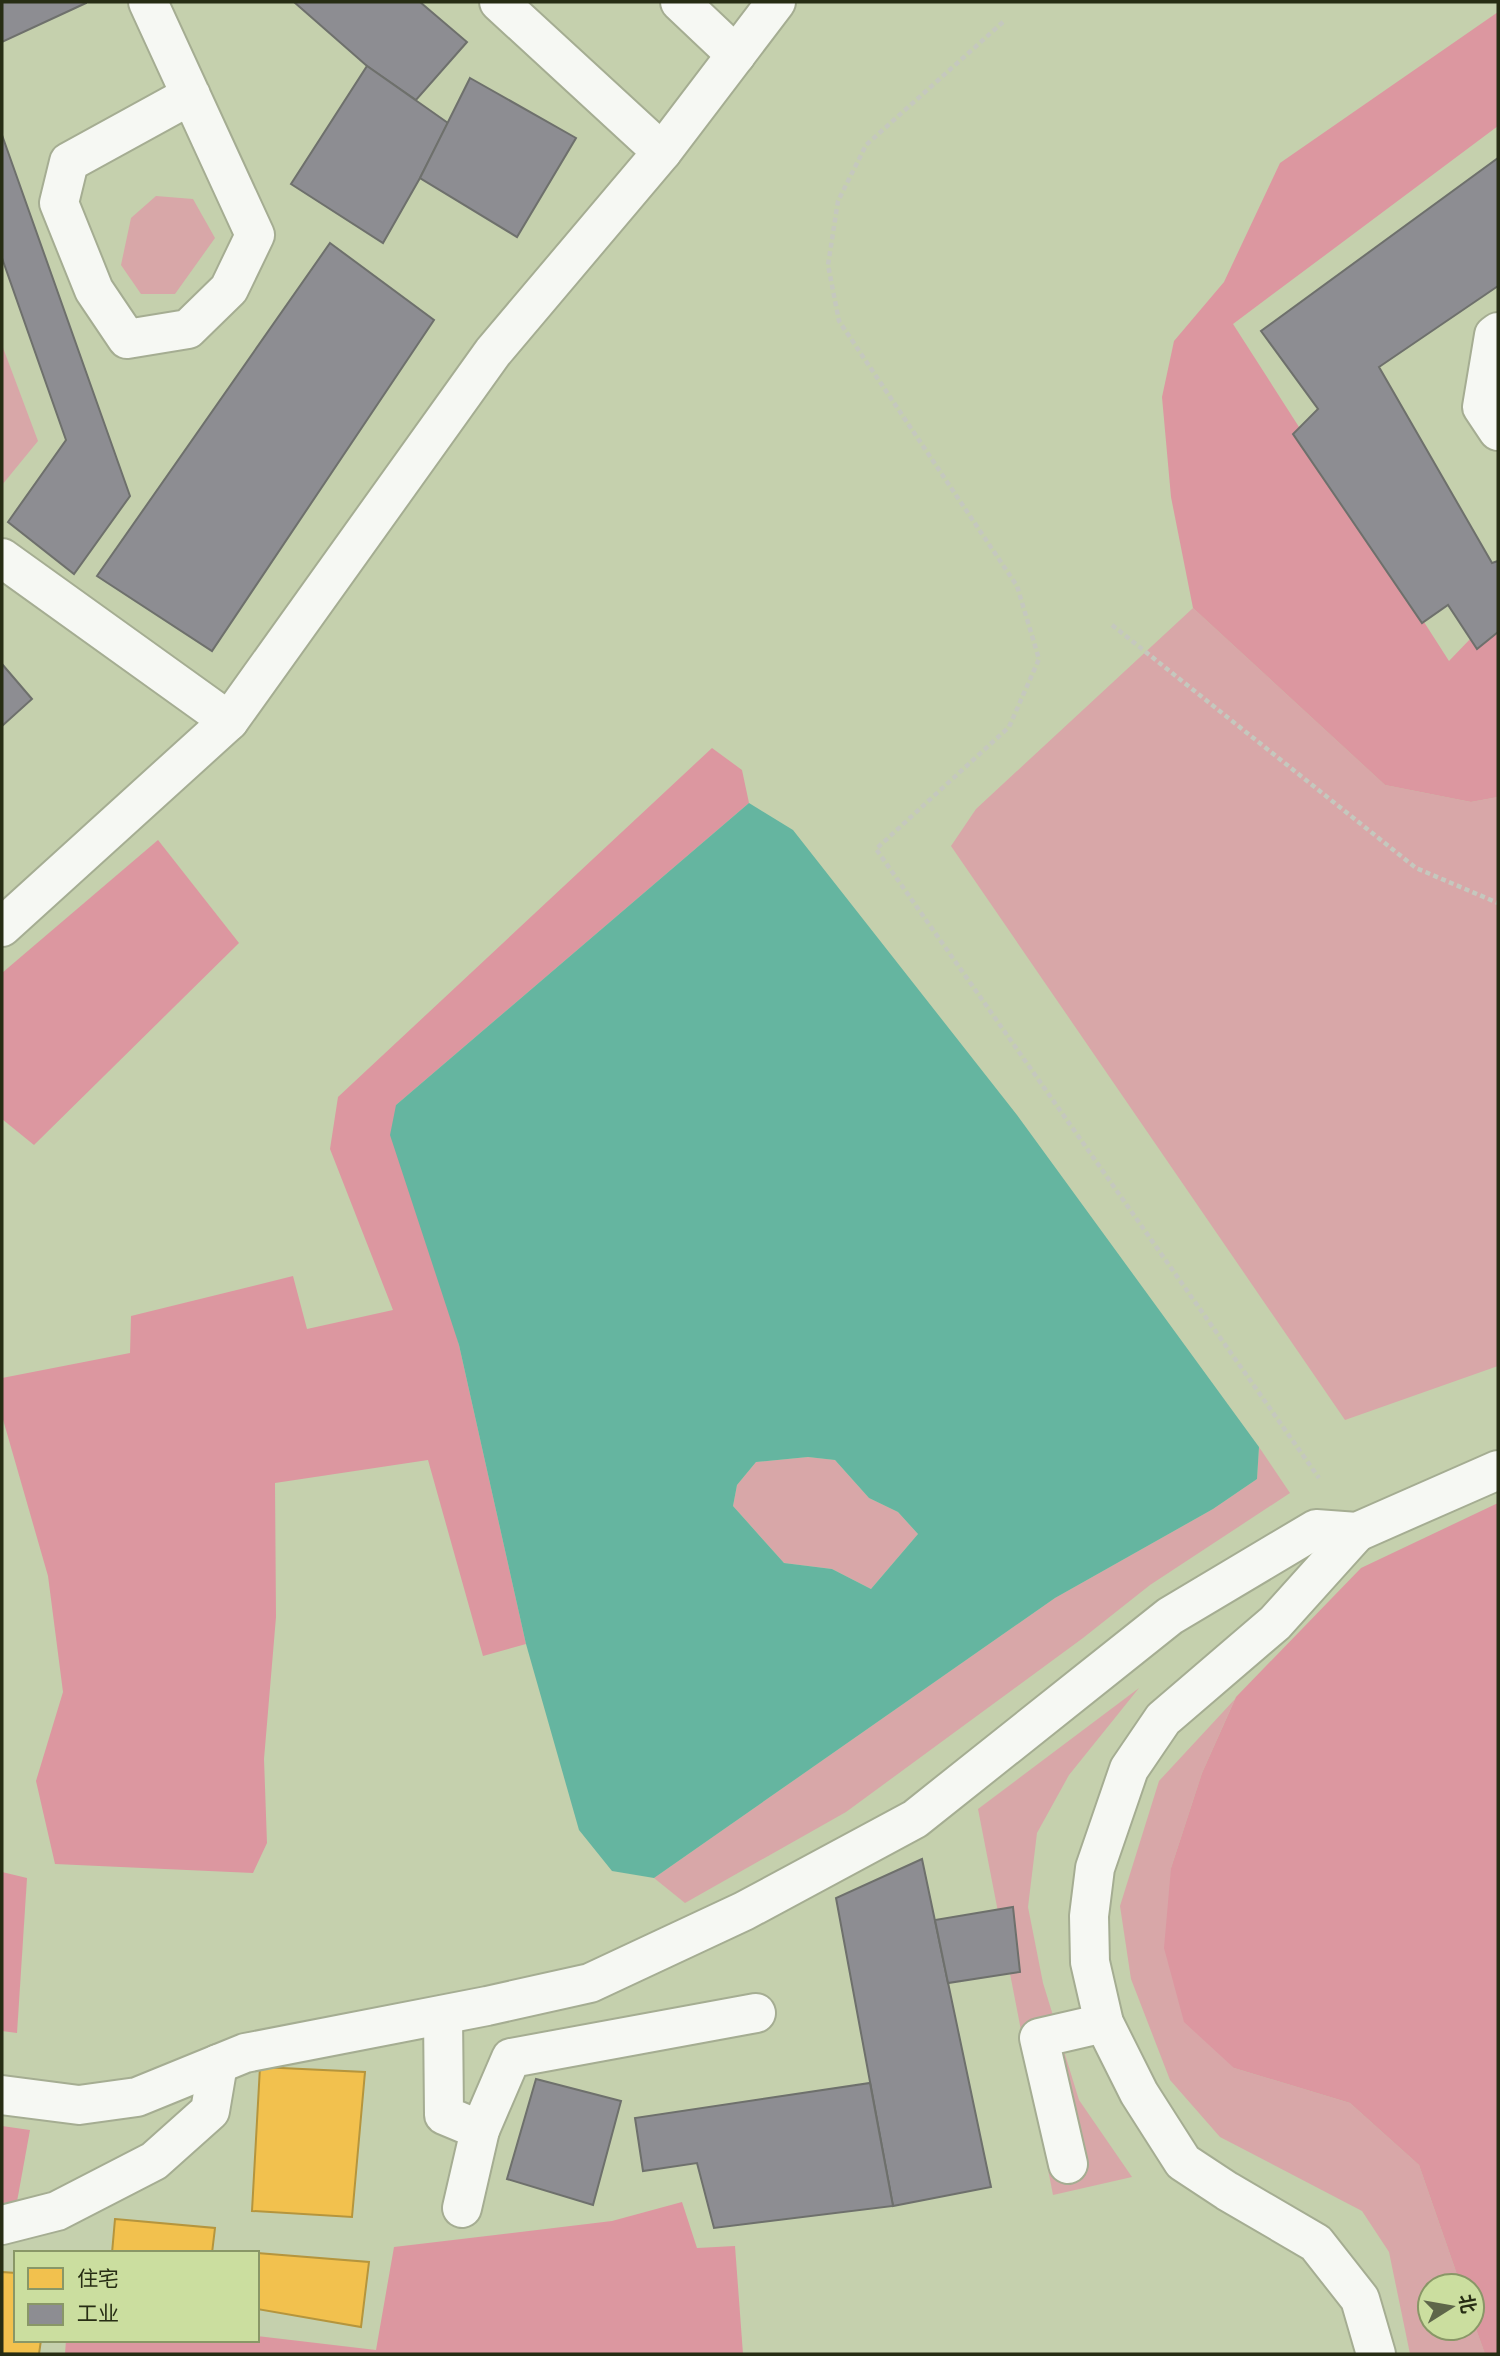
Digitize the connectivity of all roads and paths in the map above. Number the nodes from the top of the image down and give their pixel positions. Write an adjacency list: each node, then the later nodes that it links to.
1 (148, 2): 7 (street)
2 (499, 2): 8 (street)
3 (680, 2): 6 (street)
4 (776, 2): 6 (street)
5 (1003, 22): 17 (path)
6 (736, 55): 8 (street)
7 (191, 95): 7 (street)
8 (662, 152): 13 (street)
9 (1498, 332): 10 (street)
10 (1498, 431)
11 (2, 558): 13 (street)
12 (1112, 625): 14 (path)
13 (229, 721): 15 (street)
14 (1498, 903)
15 (2, 927)
16 (1498, 1470): 17 (street)
17 (1357, 1532): 19 (street); 20 (street)
18 (757, 2013): 23 (street)
19 (443, 2015): 21 (street); 23 (street)
20 (1104, 2023): 24 (street); 27 (street)
21 (218, 2064): 22 (street); 26 (street)
22 (2, 2095)
23 (480, 2130): 25 (street)
24 (1068, 2164)
25 (463, 2208)
26 (2, 2225)
27 (1376, 2354)

